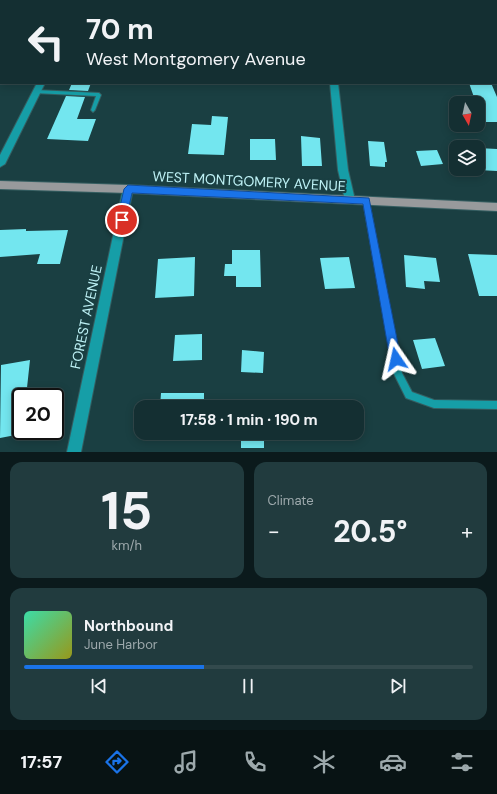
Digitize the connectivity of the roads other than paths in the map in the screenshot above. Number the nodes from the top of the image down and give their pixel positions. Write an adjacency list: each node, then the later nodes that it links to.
1 (40, 84): 3 (street)
2 (334, 84): 8 (street)
3 (36, 92): 4 (lane); 5 (street)
4 (93, 110)
5 (0, 164)
6 (0, 185): 7 (main road, WEST MONTGOMERY AVENUE)
7 (128, 189): 8 (main road, WEST MONTGOMERY AVENUE); 12 (street, FOREST AVENUE)
8 (350, 200): 9 (main road, WEST MONTGOMERY AVENUE)
9 (366, 201): 10 (main road, WEST MONTGOMERY AVENUE); 11 (lane)
10 (497, 207)
11 (497, 405)
12 (74, 452)

